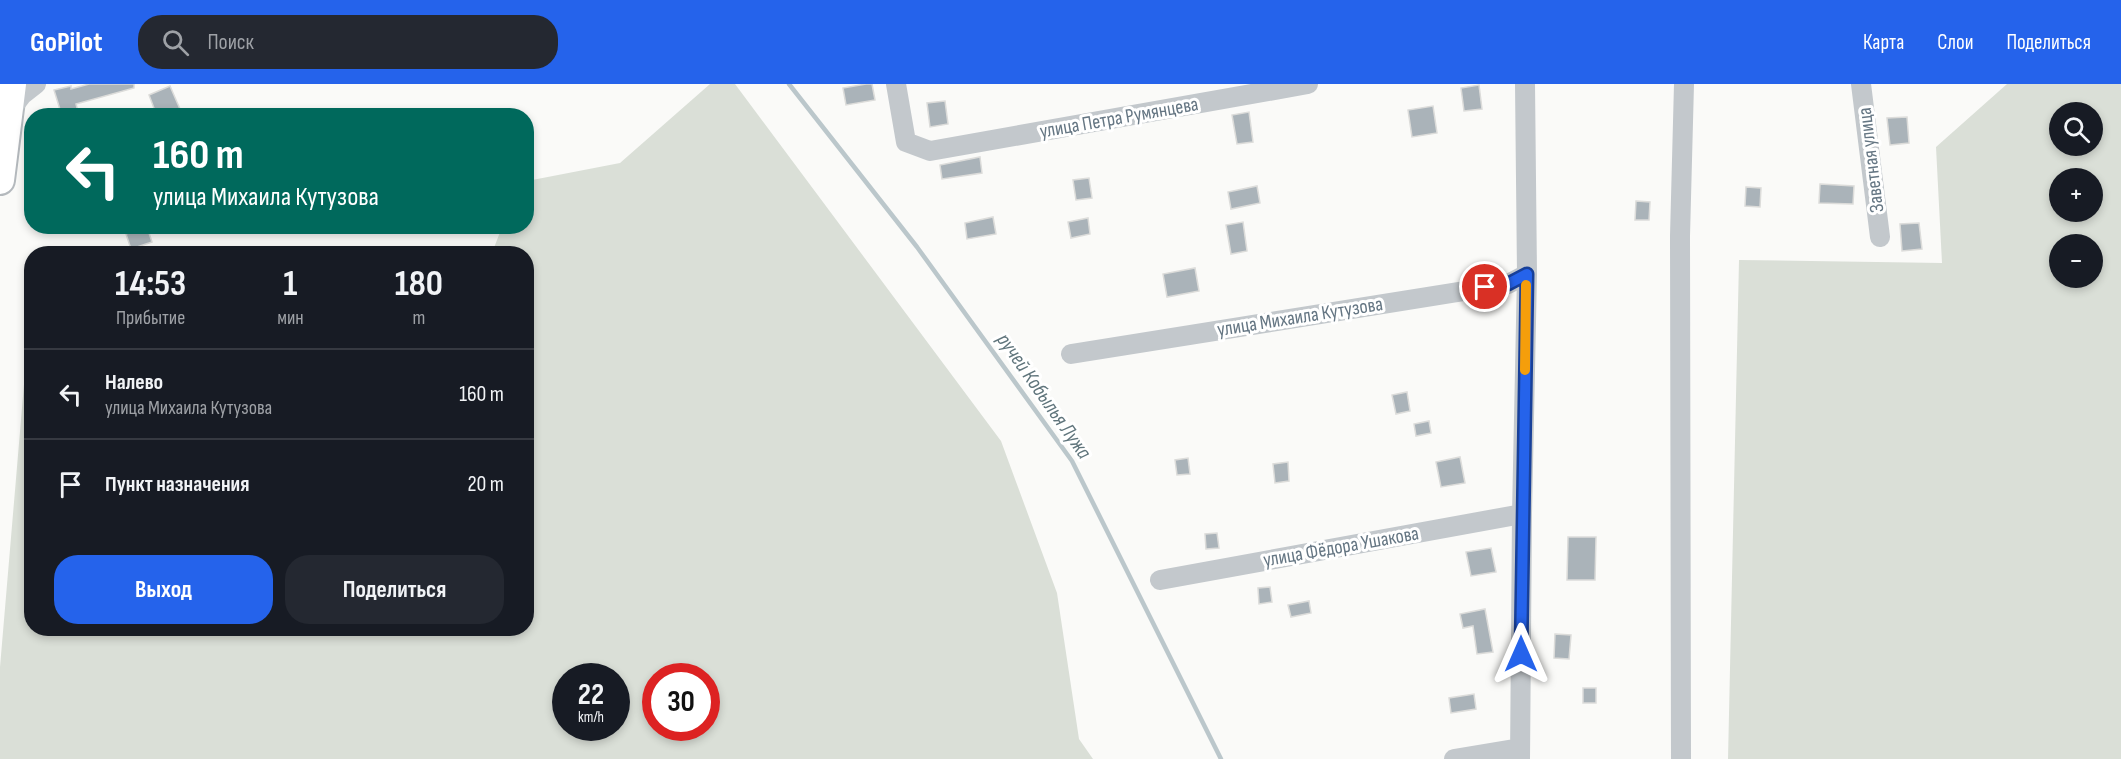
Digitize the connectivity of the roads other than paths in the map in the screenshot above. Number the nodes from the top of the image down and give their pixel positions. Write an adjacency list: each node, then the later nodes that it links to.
1 (12, 84): 8 (highway)
2 (36, 84): 8 (street)
3 (896, 84): 4 (street, улица Петра Румянцева)
4 (1308, 84)
5 (1525, 84): 11 (street)
6 (1684, 84): 17 (street)
7 (1862, 84): 10 (street, Заветная улица)
8 (8, 115): 9 (highway)
9 (0, 180)
10 (1880, 237)
11 (1527, 274): 12 (street, улица Михаила Кутузова); 13 (street)
12 (1071, 354)
13 (1522, 514): 14 (street, улица Фёдора Ушакова); 15 (street)
14 (1160, 580)
15 (1520, 753): 16 (street)
16 (1454, 759)
17 (1681, 759)

